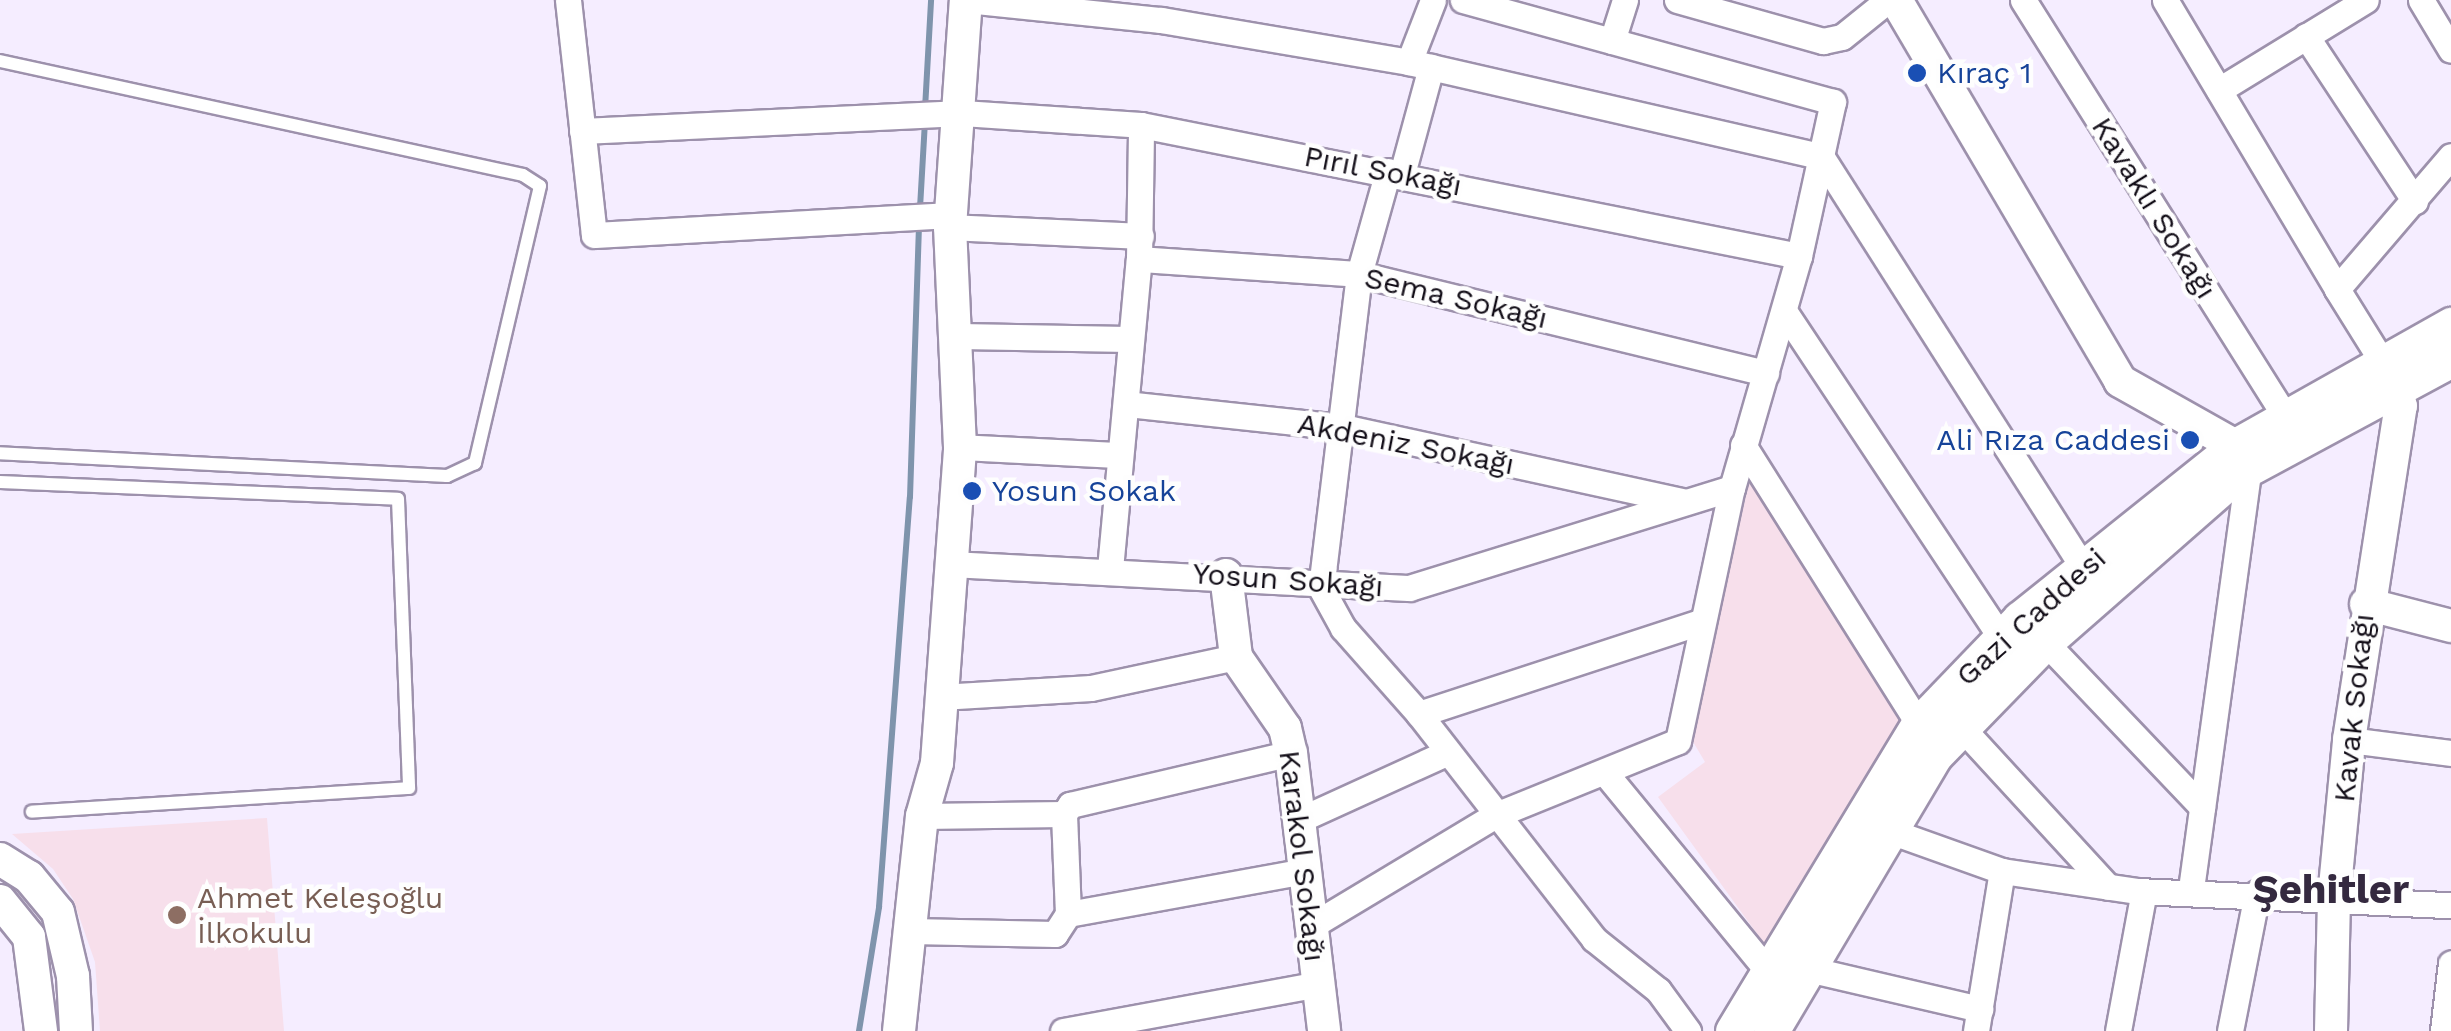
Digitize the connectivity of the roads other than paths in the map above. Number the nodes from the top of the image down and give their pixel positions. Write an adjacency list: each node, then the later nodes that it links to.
1 (568, 0): 21 (street)
2 (966, 0): 17 (street); 19 (street)
3 (1433, 0): 17 (street)
4 (1463, 0): 12 (street)
5 (1625, 0): 14 (street)
6 (1892, 0): 11 (street); 45 (street)
7 (2023, 0): 39 (street, Kavaklı Sokağı)
8 (2165, 0): 18 (street)
9 (2366, 0): 13 (street)
10 (2421, 0): 15 (street)
11 (1687, 2)
12 (1506, 6): 14 (street)
13 (2306, 36): 18 (street); 25 (street)
14 (1612, 41): 22 (street)
15 (2451, 50)
16 (0, 61): 43 (lane)
17 (1420, 64): 22 (street); 24 (street)
18 (2218, 90): 30 (street)
19 (953, 115): 20 (street, Pırıl Sokağı); 21 (street, Pırıl Sokağı); 26 (street)
20 (1140, 125): 24 (street, Pırıl Sokağı); 27 (street)
21 (582, 131): 26 (street, Sema Sokağı)
22 (1821, 156): 28 (street); 50 (street)
23 (2451, 156): 25 (street)
24 (1395, 173): 28 (street, Pırıl Sokağı); 29 (street)
25 (2414, 201): 30 (street)
26 (946, 219): 27 (street, Sema Sokağı); 33 (street)
27 (1140, 248): 29 (street, Sema Sokağı); 34 (street)
28 (1799, 256): 31 (street)
29 (1358, 274): 36 (street, Sema Sokağı); 40 (street)
30 (2337, 288): 37 (street)
31 (1784, 311): 36 (street); 57 (street)
32 (2451, 325): 37 (main road, Gazi Caddesi)
33 (958, 336): 34 (street); 42 (street)
34 (1130, 340): 38 (street)
35 (2451, 358): 37 (main road, Gazi Caddesi)
36 (1766, 373): 41 (street)
37 (2387, 376): 39 (main road, Gazi Caddesi); 45 (main road, Gazi Caddesi); 54 (street, Kavak Sokağı)
38 (1126, 404): 40 (street, Akdeniz Sokağı); 44 (street)
39 (2285, 416): 45 (main road, Gazi Caddesi)
40 (1342, 428): 48 (street, Akdeniz Sokağı); 53 (street)
41 (1743, 444): 47 (street); 62 (street)
42 (960, 447): 44 (street); 49 (street)
43 (0, 453)
44 (1119, 455): 51 (street)
45 (2242, 457): 50 (main road, Gazi Caddesi); 58 (main road, Gazi Caddesi); 69 (street)
46 (0, 482): 70 (lane)
47 (1732, 488): 48 (street, Yosun Sokağı); 55 (street)
48 (1682, 501): 53 (street, Yosun Sokağı)
49 (949, 564): 51 (street, Yosun Sokağı); 60 (street)
50 (2083, 568): 57 (main road, Gazi Caddesi)
51 (1110, 569): 52 (street, Yosun Sokağı)
52 (1226, 576): 53 (street, Yosun Sokağı); 59 (street, Karakol Sokağı)
53 (1321, 588): 61 (street)
54 (2366, 604): 56 (street); 64 (street, Kavak Sokağı)
55 (1701, 622): 61 (street); 68 (street)
56 (2451, 626)
57 (2001, 638): 62 (main road, Gazi Caddesi)
58 (2045, 642): 63 (main road, Gazi Caddesi); 69 (street)
59 (1236, 657): 60 (street); 66 (street, Karakol Sokağı)
60 (940, 697): 73 (street)
61 (1419, 714): 67 (street)
62 (1919, 724): 91 (main road, Gazi Caddesi)
63 (1961, 728): 75 (main road, Gazi Caddesi); 79 (street)
64 (2349, 740): 65 (street); 83 (street, Kavak Sokağı)
65 (2451, 753)
66 (1291, 754): 71 (street); 74 (street, Karakol Sokağı)
67 (1444, 754): 72 (street); 74 (street)
68 (1606, 774): 72 (street); 91 (street)
69 (2202, 808): 80 (street)
70 (32, 812)
71 (1064, 814): 73 (street); 86 (street)
72 (1496, 815): 87 (street); 99 (street)
73 (922, 816): 88 (street)
74 (1299, 820): 78 (street, Karakol Sokağı)
75 (1887, 830): 77 (street); 90 (main road, Gazi Caddesi)
76 (0, 859): 95 (street)
77 (2002, 871): 79 (street); 93 (street)
78 (1305, 872): 86 (street); 87 (street, Karakol Sokağı)
79 (2108, 887): 81 (street)
80 (2191, 889): 81 (street); 82 (street)
81 (2144, 891): 102 (street)
82 (2257, 893): 83 (street); 103 (street)
83 (2334, 897): 85 (street); 104 (street, Kavak Sokağı)
84 (0, 901): 94 (street)
85 (2451, 905)
86 (1068, 914): 88 (street)
87 (1312, 926): 92 (street, Karakol Sokağı)
88 (911, 931): 96 (street)
89 (2451, 963): 105 (street)
90 (1808, 969): 93 (street); 101 (main road, Gazi Caddesi)
91 (1768, 971): 100 (main road, Gazi Caddesi)
92 (1318, 984): 97 (street); 98 (street, Karakol Sokağı)
93 (1978, 1020)
94 (42, 1031)
95 (76, 1031)
96 (899, 1031)
97 (1063, 1031)
98 (1324, 1031)
99 (1688, 1031)
100 (1733, 1031)
101 (1772, 1031)
102 (2118, 1031)
103 (2230, 1031)
104 (2331, 1031)
105 (2443, 1031)

